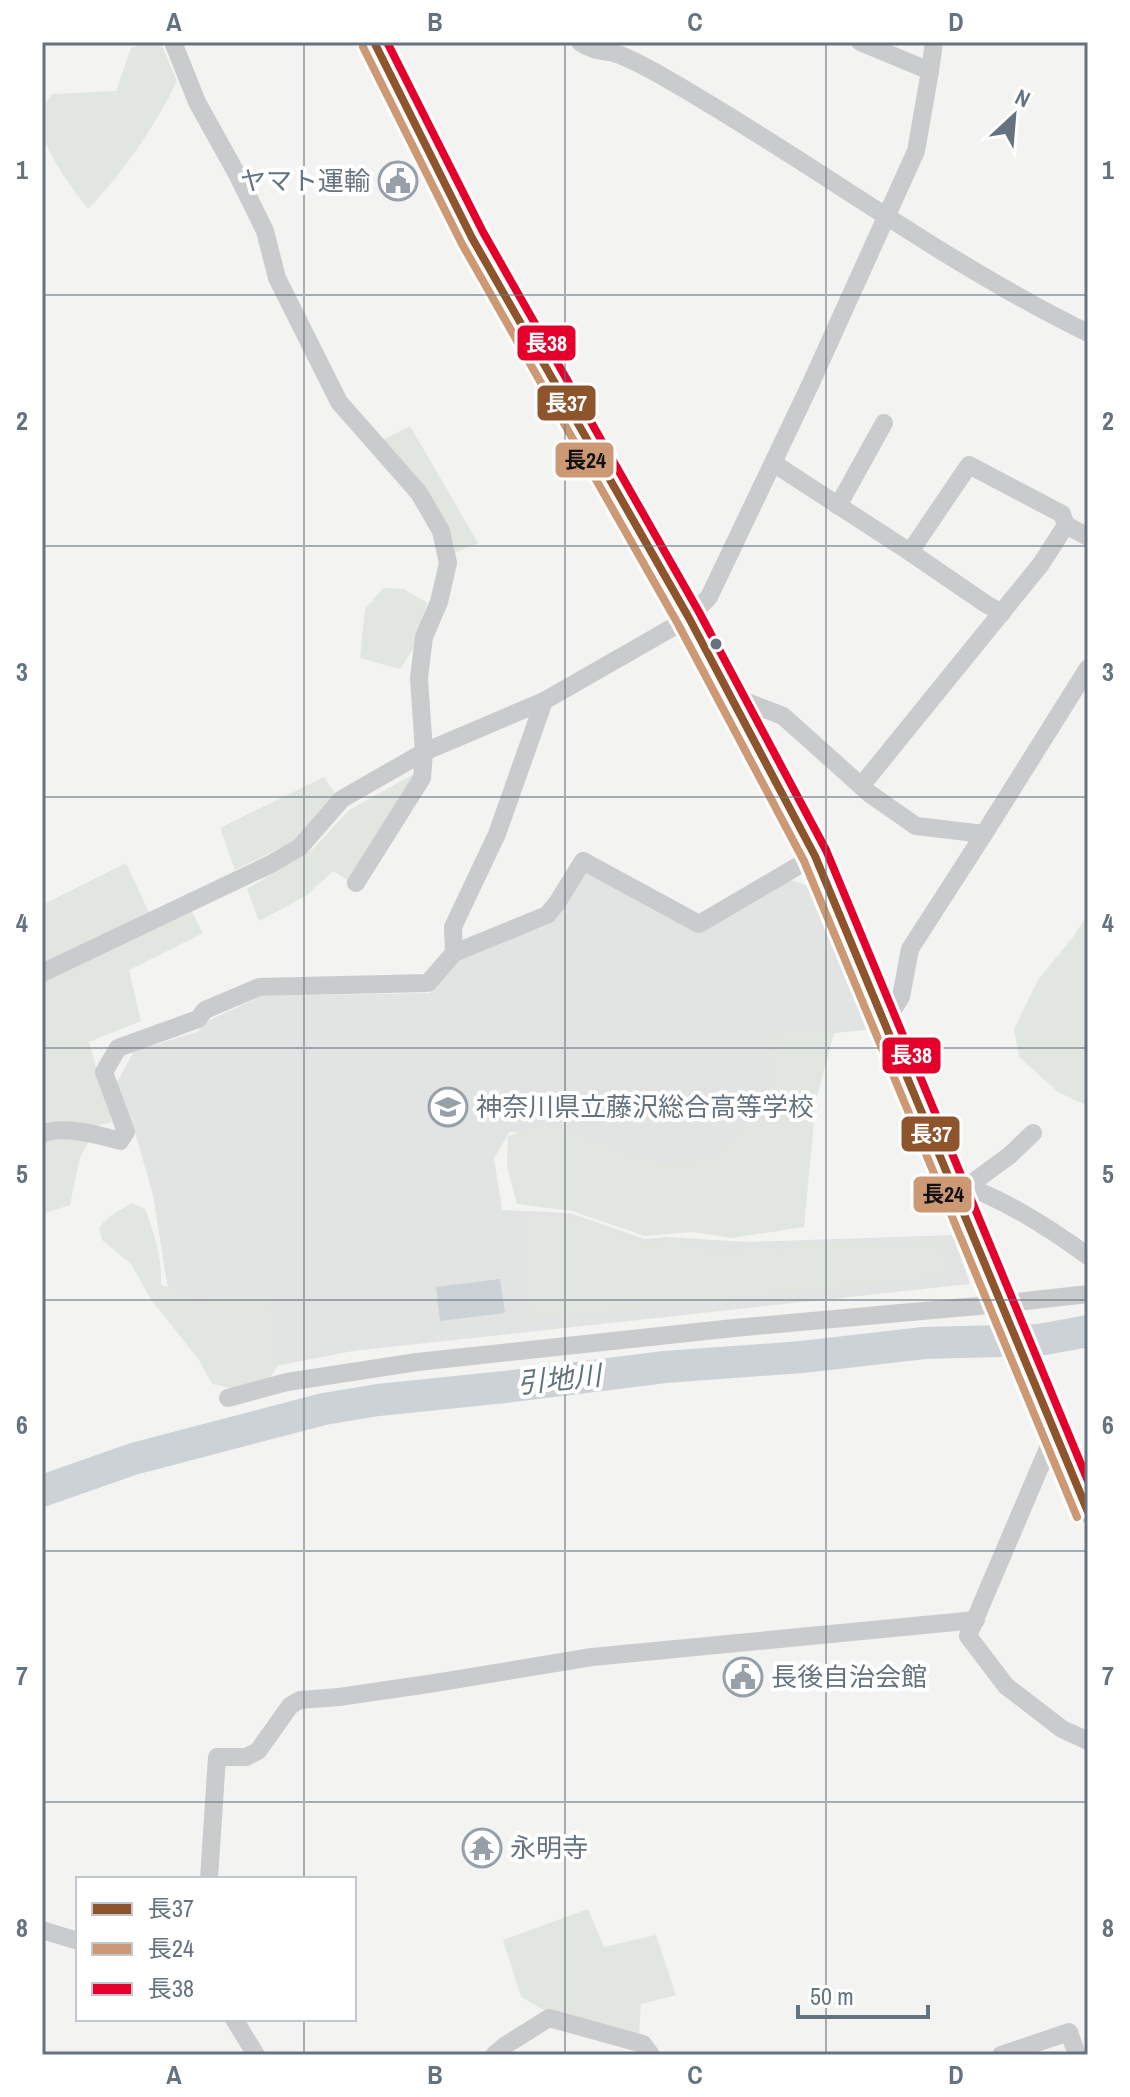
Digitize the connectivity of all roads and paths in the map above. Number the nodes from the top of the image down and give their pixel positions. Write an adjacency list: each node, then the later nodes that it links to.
1 (173, 42): 20 (street)
2 (374, 42): 16 (street)
3 (580, 42): 7 (street)
4 (860, 42): 6 (street)
5 (934, 42): 6 (street)
6 (930, 71): 7 (street)
7 (886, 217): 8 (street); 10 (street)
8 (1088, 333)
9 (884, 423): 11 (street)
10 (773, 463): 11 (street); 16 (street)
11 (838, 506): 14 (street)
12 (1066, 525): 13 (street); 14 (street); 15 (street)
13 (1088, 537)
14 (910, 552): 15 (street)
15 (1002, 613): 21 (street)
16 (689, 618): 18 (street); 19 (street)
17 (1088, 668): 22 (street)
18 (732, 696): 21 (street); 23 (street)
19 (544, 701): 20 (street); 25 (street)
20 (424, 752): 24 (street); 26 (street)
21 (861, 786): 22 (street)
22 (984, 834): 27 (street)
23 (815, 856): 25 (street); 27 (street)
24 (356, 883)
25 (454, 953): 29 (street)
26 (42, 973)
27 (885, 1022): 30 (street)
28 (1033, 1133): 30 (street)
29 (42, 1134)
30 (959, 1183): 31 (street); 33 (street)
31 (1088, 1256)
32 (1088, 1294): 33 (street)
33 (1002, 1309): 34 (street); 35 (street)
34 (228, 1398)
35 (1055, 1432): 36 (street); 37 (street)
36 (1088, 1512)
37 (976, 1620): 38 (street); 39 (street)
38 (1088, 1741)
39 (209, 1877)
40 (42, 1930): 41 (street)
41 (76, 1940)
42 (235, 2021): 43 (street)
43 (256, 2055)
44 (494, 2055): 45 (street)
45 (651, 2055)
46 (1001, 2055): 47 (street)
47 (1077, 2055)

